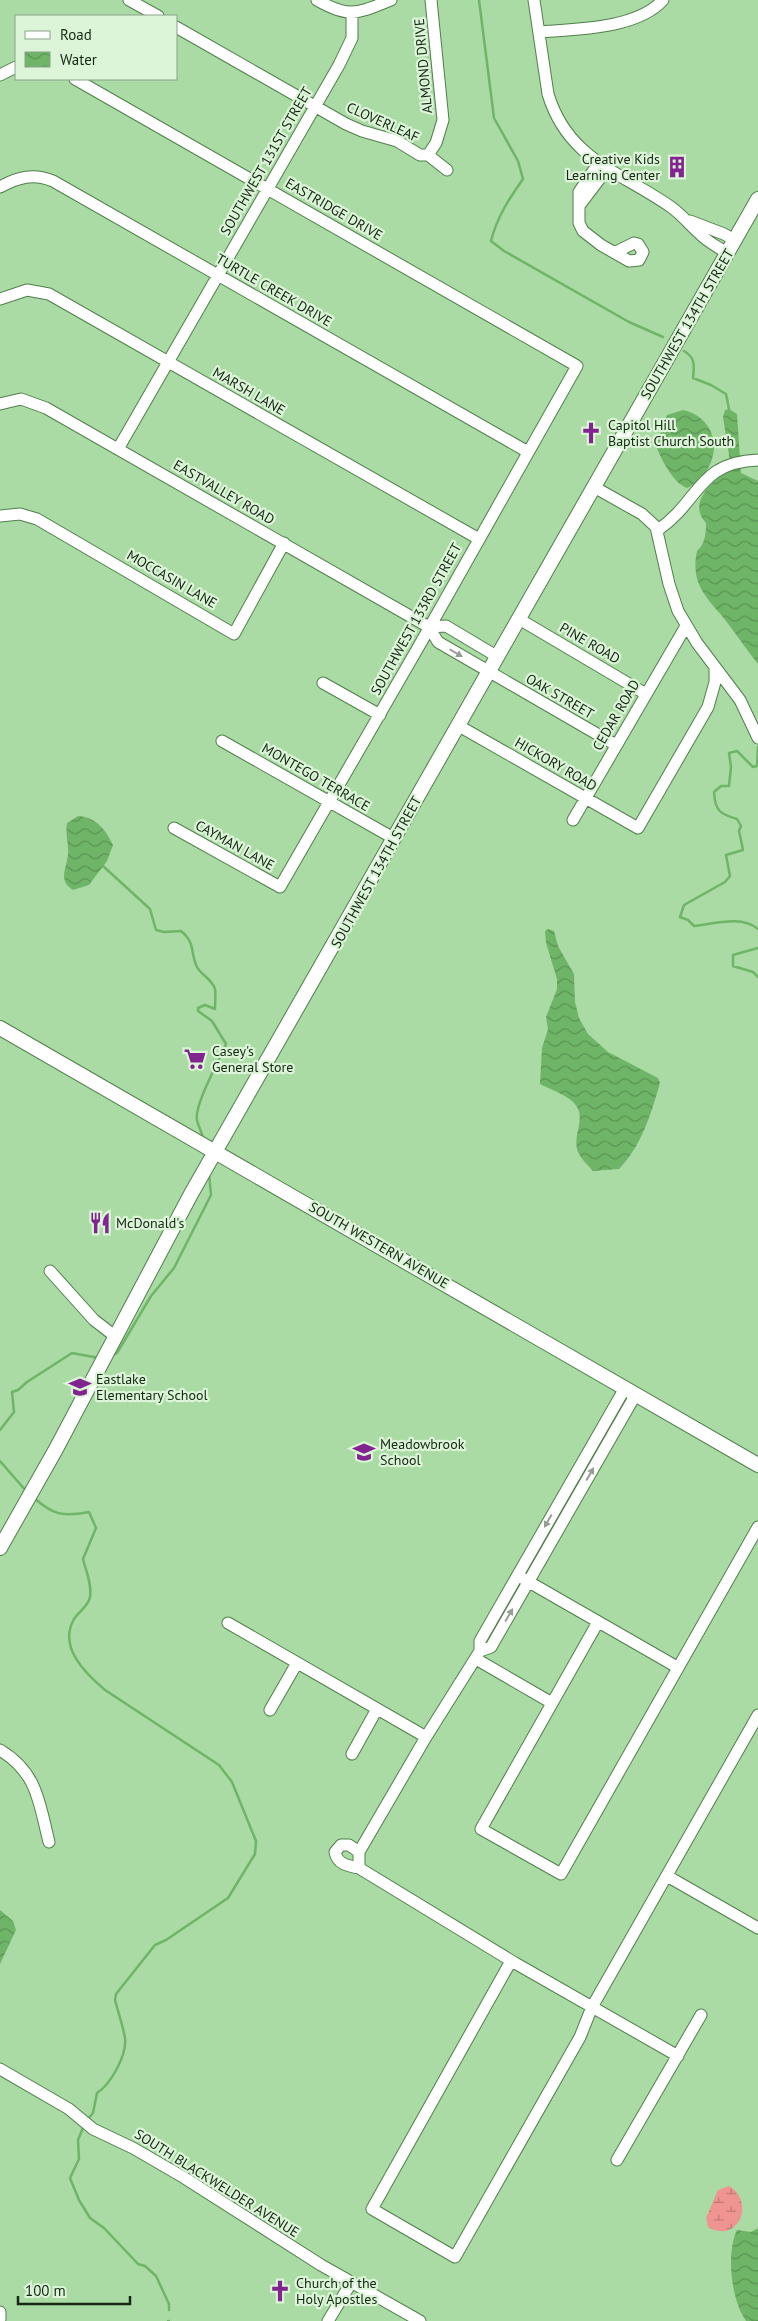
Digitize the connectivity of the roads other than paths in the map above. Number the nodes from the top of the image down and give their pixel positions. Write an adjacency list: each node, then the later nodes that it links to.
1 (129, 0): 8 (street)
2 (317, 0): 7 (street)
3 (391, 0): 7 (street)
4 (431, 0): 15 (street, ALMOND DRIVE)
5 (534, 0): 10 (street)
6 (663, 0): 10 (street)
7 (352, 13): 14 (street, SOUTHWEST 131ST STREET)
8 (156, 15)
9 (178, 28): 14 (street, CLOVERLEAF)
10 (539, 32): 16 (street)
11 (15, 68): 12 (street)
12 (0, 75)
13 (77, 80): 19 (street, EASTRIDGE DRIVE)
14 (315, 106): 15 (street, CLOVERLEAF); 19 (street, SOUTHWEST 131ST STREET)
15 (428, 155): 17 (street, CLOVERLEAF)
16 (603, 166): 21 (street); 23 (street)
17 (447, 170)
18 (0, 187): 25 (street, TURTLE CREEK DRIVE)
19 (267, 188): 25 (street, SOUTHWEST 131ST STREET); 28 (street, EASTRIDGE DRIVE)
20 (758, 199): 22 (main road, SOUTHWEST 134TH STREET)
21 (688, 221): 22 (street); 24 (street)
22 (734, 240): 24 (main road, SOUTHWEST 134TH STREET)
23 (616, 252)
24 (727, 253): 33 (main road, SOUTHWEST 134TH STREET)
25 (218, 275): 27 (street, SOUTHWEST 131ST STREET); 31 (street, TURTLE CREEK DRIVE)
26 (0, 300): 27 (street, MARSH LANE)
27 (169, 362): 30 (street, SOUTHWEST 131ST STREET); 36 (street, MARSH LANE)
28 (577, 366): 31 (street, SOUTHWEST 133RD STREET)
29 (0, 404): 30 (street, EASTVALLEY ROAD)
30 (118, 449): 37 (street, EASTVALLEY ROAD)
31 (528, 452): 36 (street, SOUTHWEST 133RD STREET)
32 (758, 460): 35 (street)
33 (594, 487): 35 (street); 38 (main road, SOUTHWEST 134TH STREET)
34 (0, 516): 37 (street, MOCCASIN LANE)
35 (658, 530): 39 (street)
36 (479, 539): 40 (street, SOUTHWEST 133RD STREET)
37 (284, 543): 40 (street, EASTVALLEY ROAD)
38 (519, 619): 41 (main road, SOUTHWEST 134TH STREET); 45 (street, PINE ROAD)
39 (686, 626): 42 (street); 45 (street, CEDAR ROAD)
40 (429, 627): 41 (street, EASTVALLEY ROAD); 43 (street, EASTVALLEY ROAD, one-way to 43); 46 (street, SOUTHWEST 133RD STREET)
41 (498, 657): 43 (main road, SOUTHWEST 134TH STREET)
42 (715, 668): 48 (street); 51 (street, HICKORY ROAD)
43 (490, 672): 47 (main road, SOUTHWEST 134TH STREET); 50 (street, OAK STREET)
44 (323, 683): 46 (street)
45 (646, 694): 50 (street, CEDAR ROAD)
46 (380, 715): 52 (street, SOUTHWEST 133RD STREET)
47 (459, 726): 51 (street, HICKORY ROAD); 55 (main road, SOUTHWEST 134TH STREET)
48 (758, 738)
49 (222, 741): 52 (street, MONTEGO TERRACE)
50 (616, 745): 51 (street, CEDAR ROAD)
51 (585, 799): 53 (street, CEDAR ROAD)
52 (330, 802): 55 (street, MONTEGO TERRACE); 56 (street, SOUTHWEST 133RD STREET)
53 (573, 820)
54 (174, 828): 56 (street, CAYMAN LANE)
55 (395, 839): 58 (main road, SOUTHWEST 134TH STREET)
56 (280, 887)
57 (0, 1028): 58 (main road, SOUTH WESTERN AVENUE)
58 (216, 1151): 60 (main road, SOUTHWEST 134TH STREET); 61 (main road, SOUTH WESTERN AVENUE)
59 (50, 1271): 60 (street)
60 (116, 1337): 67 (main road, SOUTHWEST 134TH STREET)
61 (631, 1391): 62 (main road, SOUTH WESTERN AVENUE); 63 (street); 64 (street, one-way to 61)
62 (758, 1465)
63 (566, 1491): 64 (street); 68 (street, one-way to 68)
64 (577, 1497): 68 (street)
65 (758, 1527): 66 (street)
66 (754, 1542): 73 (street)
67 (0, 1548)
68 (523, 1579): 69 (street); 71 (street)
69 (598, 1622): 73 (street); 74 (street)
70 (228, 1623): 72 (street)
71 (478, 1655): 74 (street); 78 (street)
72 (297, 1663): 75 (street); 76 (street)
73 (677, 1666): 74 (street)
74 (552, 1703)
75 (377, 1709): 78 (street); 80 (street)
76 (270, 1710)
77 (758, 1715): 84 (street)
78 (426, 1737): 82 (street)
79 (0, 1750): 81 (street)
80 (352, 1754)
81 (49, 1842)
82 (359, 1852): 83 (street); 83 (street)
83 (359, 1868): 86 (street)
84 (667, 1876): 85 (street); 87 (street)
85 (756, 1923)
86 (511, 1961): 87 (street); 87 (street)
87 (592, 2007): 89 (street)
88 (701, 2015): 89 (street)
89 (678, 2056): 91 (street)
90 (0, 2069): 92 (street, SOUTH BLACKWELDER AVENUE)
91 (617, 2160)
92 (351, 2283): 95 (street); 96 (street, SOUTH BLACKWELDER AVENUE)
93 (0, 2312): 94 (street)
94 (0, 2319)
95 (328, 2321)
96 (420, 2321)

